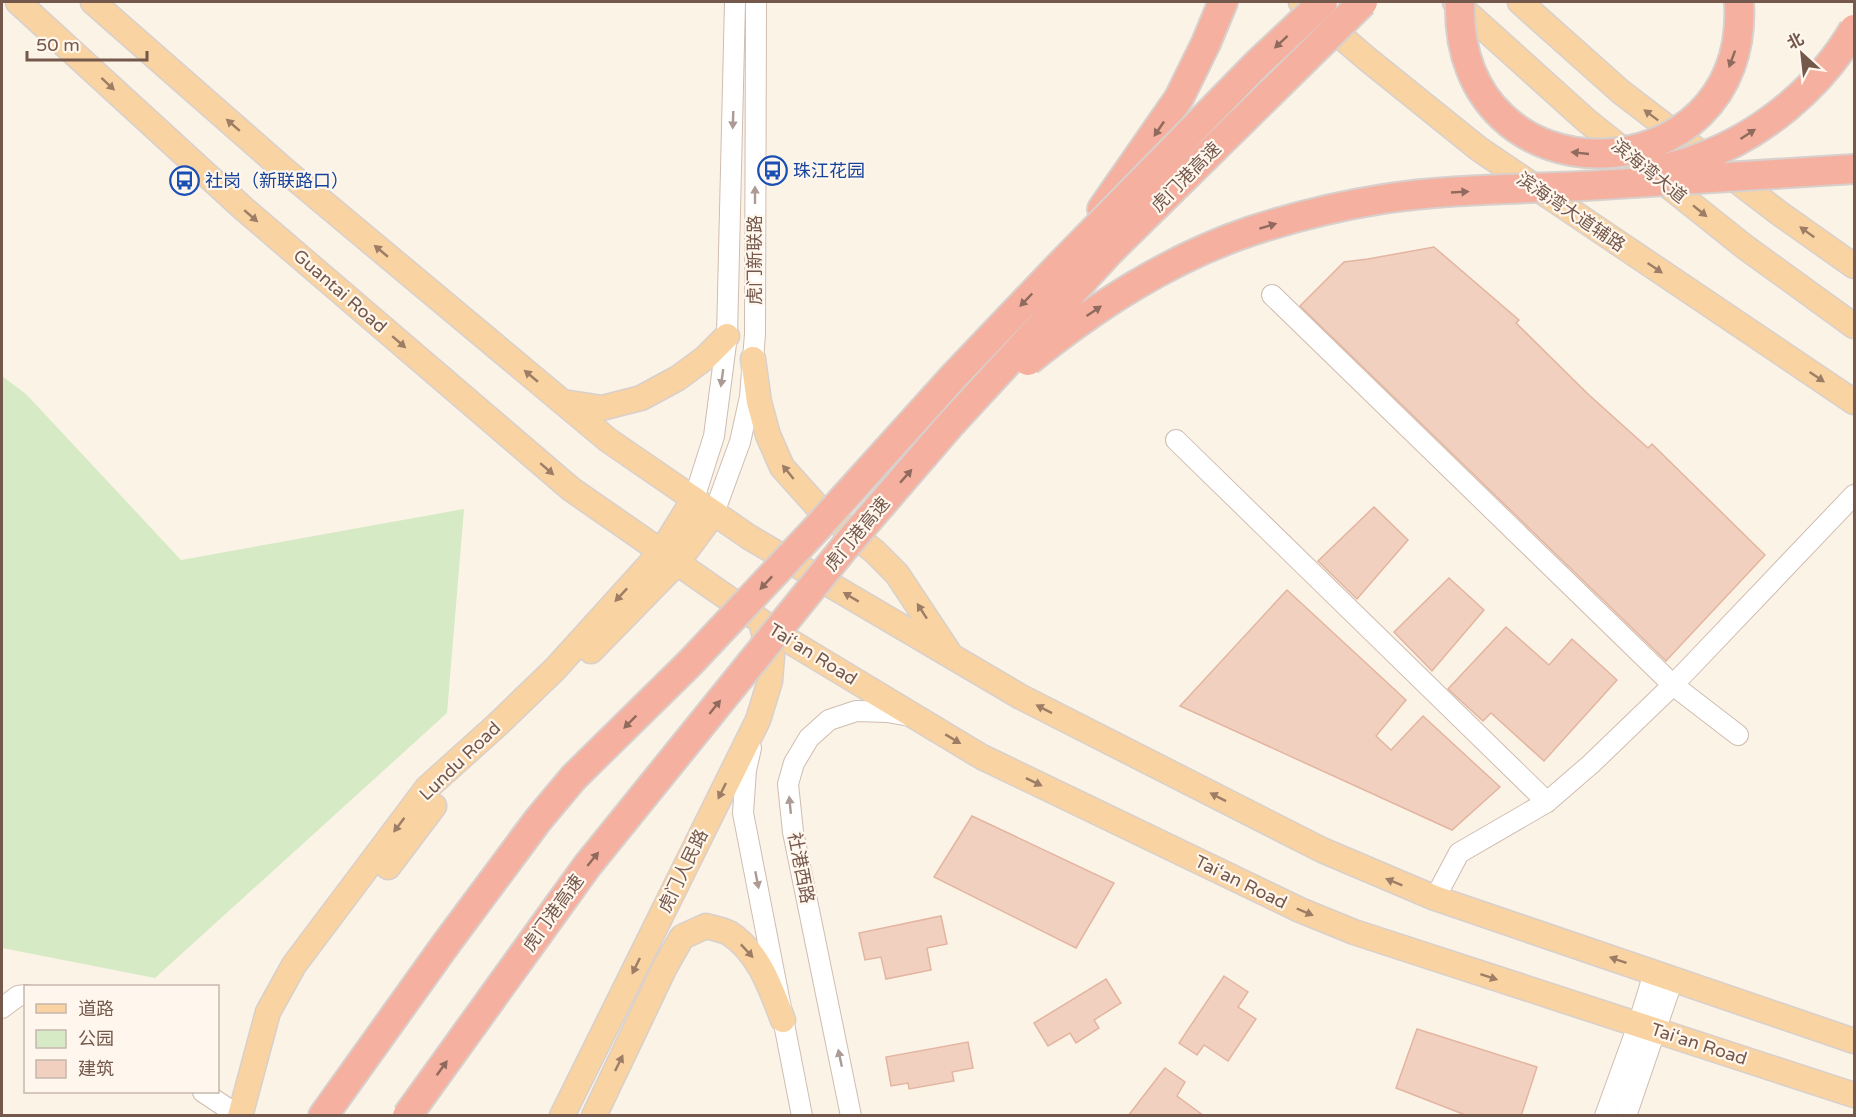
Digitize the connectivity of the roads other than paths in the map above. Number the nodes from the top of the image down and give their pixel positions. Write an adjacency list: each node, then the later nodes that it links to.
1 (18, 2): 31 (main road, Guantai Road, one-way to 31)
2 (93, 2): 24 (main road, one-way to 2)
3 (735, 2): 22 (street, 虎门新联路, one-way to 22)
4 (756, 2): 23 (street, 虎门新联路, one-way to 4)
5 (1222, 2): 15 (highway)
6 (1235, 2): 15 (highway)
7 (1301, 2): 25 (main road, 滨海湾大道辅路, one-way to 25)
8 (1323, 2): 18 (highway, 虎门港高速, one-way to 18, bridge)
9 (1363, 2): 26 (highway, 虎门港高速, bridge)
10 (1455, 2): 21 (main road, 滨海湾大道, one-way to 21)
11 (1460, 2): 13 (highway, one-way to 11, bridge)
12 (1520, 2): 19 (main road, one-way to 12)
13 (1739, 2)
14 (1854, 29): 17 (highway, one-way to 14, bridge)
15 (1179, 98): 18 (highway, one-way to 18, bridge)
16 (1854, 169): 17 (highway, bridge)
17 (1594, 185): 26 (highway, one-way to 17, bridge)
18 (1061, 264): 50 (highway, 虎门港高速, one-way to 50, bridge)
19 (1854, 266)
20 (1272, 295): 34 (street)
21 (1854, 326)
22 (727, 336): 24 (main road); 29 (street, 虎门新联路, one-way to 29)
23 (753, 358): 30 (street, 虎门新联路); 33 (main road, one-way to 23)
24 (564, 402): 29 (main road)
25 (1854, 402)
26 (949, 426): 51 (highway, 虎门港高速, one-way to 26, bridge)
27 (1176, 440): 38 (street)
28 (1854, 495): 34 (street)
29 (694, 499): 30 (main road); 31 (main road, Lundu Road)
30 (714, 513): 31 (main road, Lundu Road); 33 (main road, one-way to 30)
31 (669, 557): 32 (main road, Tai‘an Road); 48 (main road, Lundu Road, one-way to 48); 49 (main road, Lundu Road)
32 (760, 620): 35 (main road, Tai‘an Road); 36 (main road, 虎门人民路)
33 (956, 659): 39 (main road, one-way to 33)
34 (1673, 685): 37 (street); 38 (street)
35 (917, 718): 44 (main road, Tai‘an Road, one-way to 44); 55 (street, 社港西路, one-way to 35)
36 (758, 720): 43 (street, one-way to 43); 52 (main road, 虎门人民路, one-way to 52)
37 (1738, 735)
38 (1547, 802): 39 (street)
39 (1435, 898): 40 (main road, one-way to 39)
40 (1664, 976): 44 (street); 45 (main road)
41 (24, 995): 42 (street)
42 (2, 1008)
43 (783, 1020): 53 (main road, 虎门人民路, one-way to 43); 54 (street)
44 (1647, 1028): 47 (main road, Tai‘an Road); 56 (street); 57 (street)
45 (1854, 1041)
46 (205, 1093): 48 (street)
47 (1854, 1095)
48 (240, 1116)
49 (254, 1116)
50 (323, 1116)
51 (407, 1116)
52 (562, 1116)
53 (594, 1116)
54 (802, 1116)
55 (851, 1116)
56 (1605, 1116)
57 (1626, 1116)

